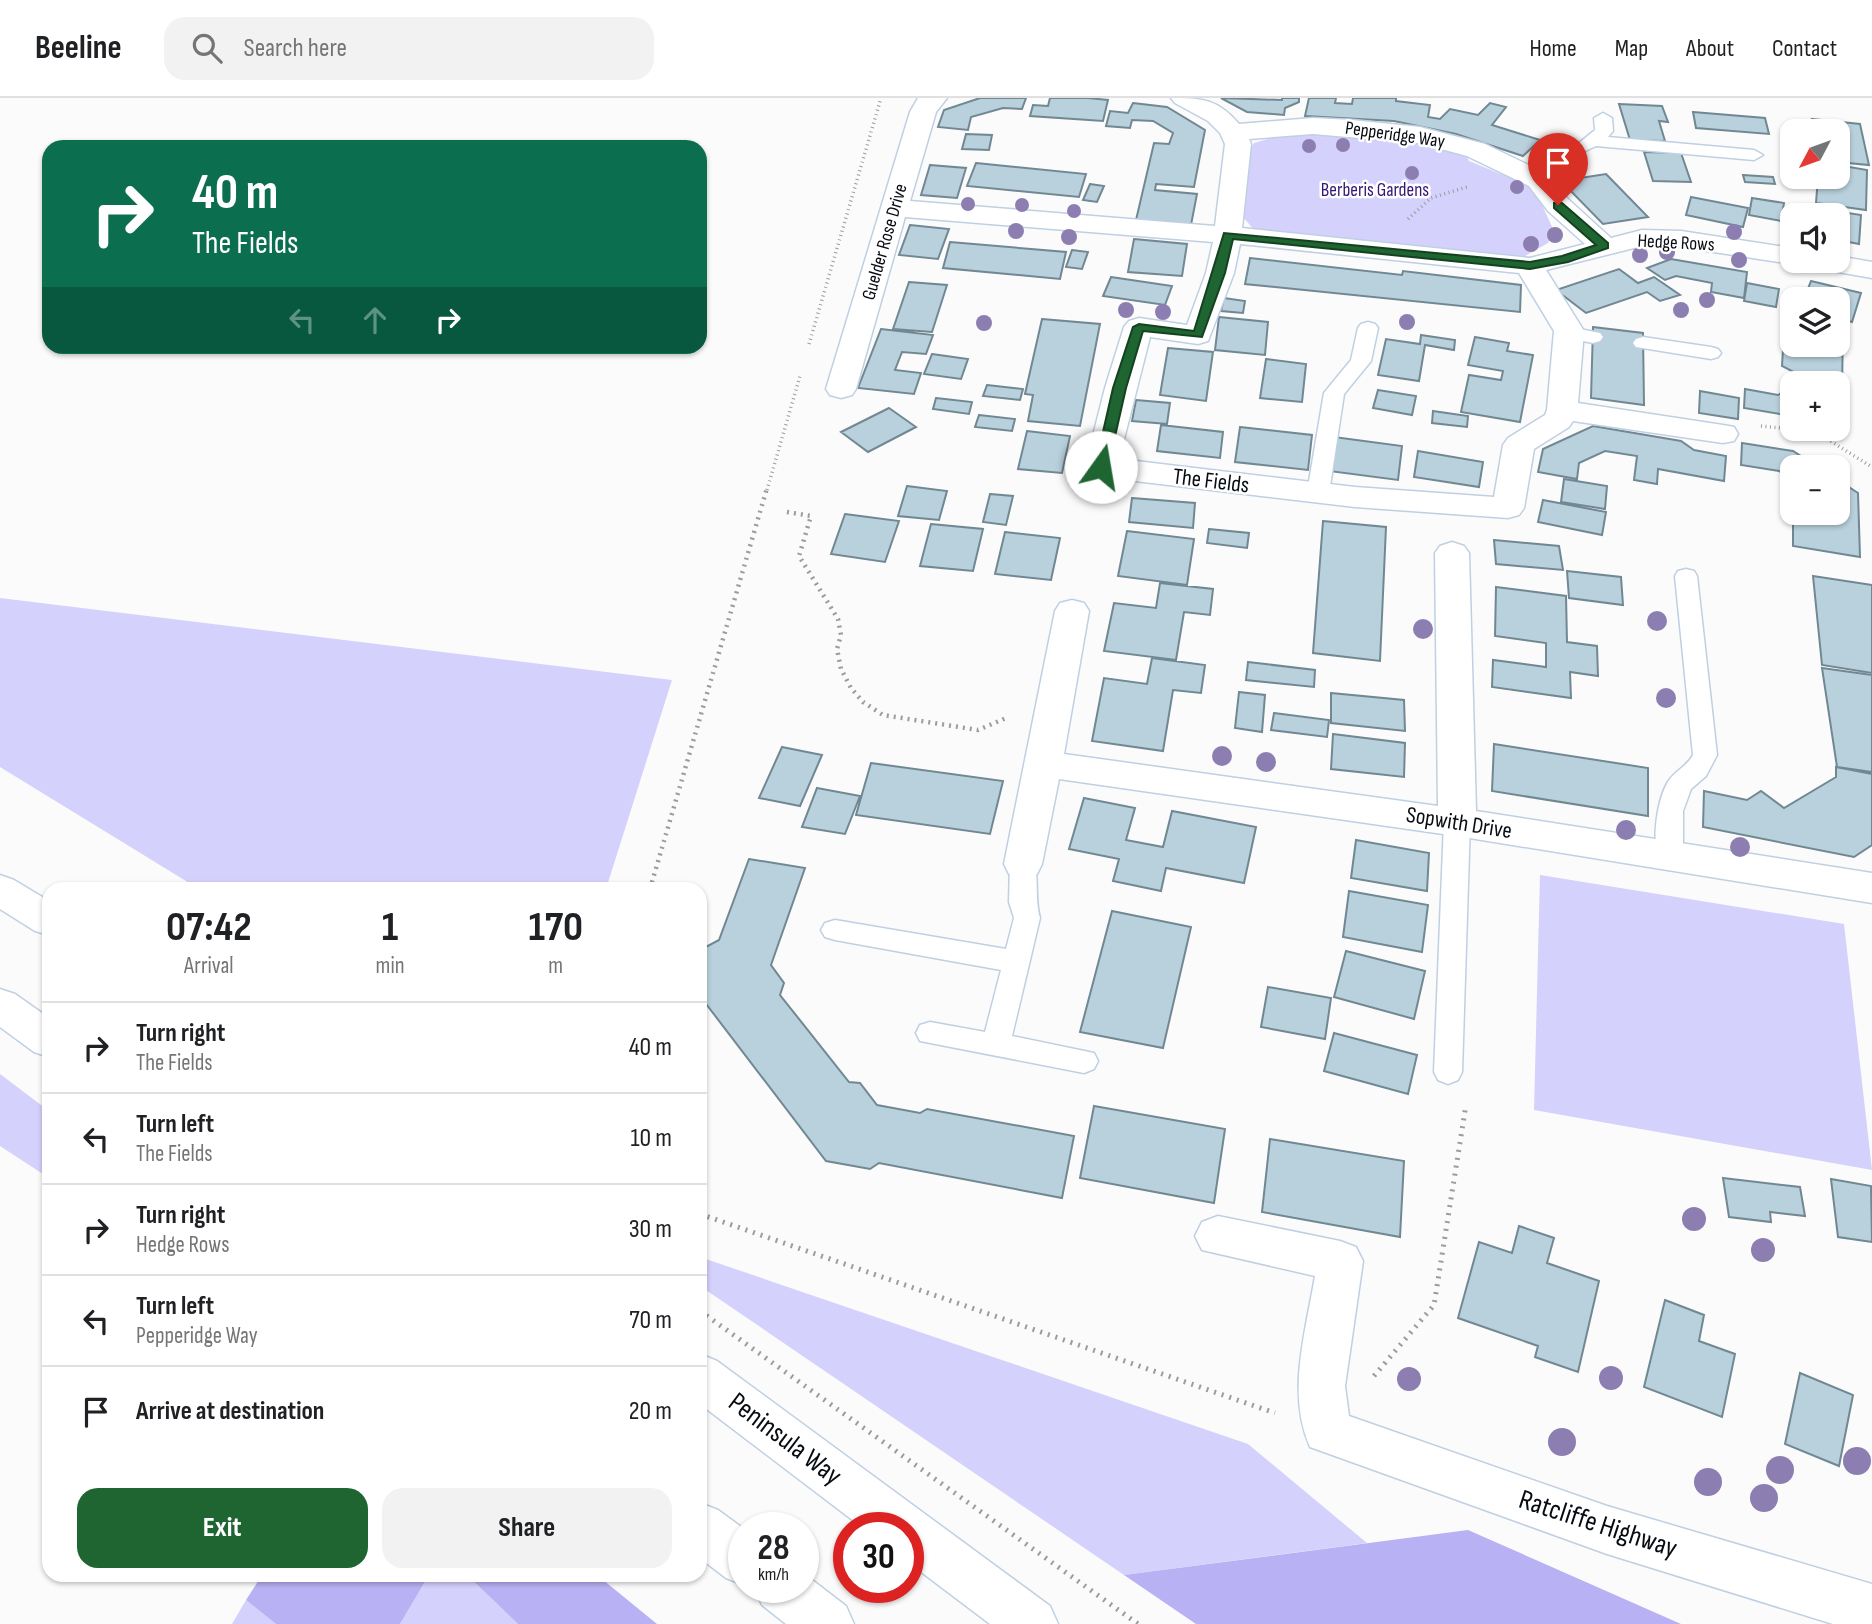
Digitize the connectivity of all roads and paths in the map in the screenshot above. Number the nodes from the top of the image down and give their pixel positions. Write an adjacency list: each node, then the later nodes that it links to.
1 (881, 98): 20 (path)
2 (934, 98): 10 (street, Guelder Rose Drive)
3 (1184, 98): 5 (street)
4 (1603, 118): 6 (lane)
5 (1234, 132): 8 (street, Pepperidge Way); 12 (street)
6 (1594, 141): 7 (lane); 8 (lane)
7 (1754, 155)
8 (1526, 172): 13 (street, Pepperidge Way)
9 (1479, 185): 11 (path)
10 (894, 208): 12 (street); 23 (street, Guelder Rose Drive)
11 (1399, 225)
12 (1228, 235): 15 (street, Hedge Rows); 28 (street, The Fields)
13 (1604, 246): 14 (street, Hedge Rows); 15 (street, Hedge Rows)
14 (1780, 254)
15 (1530, 266): 24 (street)
16 (1850, 266): 17 (street)
17 (1872, 270)
18 (1368, 328): 28 (lane)
19 (1643, 344): 21 (lane)
20 (806, 353)
21 (1711, 353)
22 (802, 366): 38 (path)
23 (841, 389)
24 (1562, 410): 25 (street); 28 (street, The Fields)
25 (1723, 434)
26 (1830, 441): 27 (path)
27 (1872, 467)
28 (1318, 494)
29 (787, 512): 33 (path)
30 (1452, 552): 35 (street)
31 (1686, 576): 36 (lane)
32 (1072, 611): 33 (street)
33 (1053, 718): 34 (street)
34 (1044, 764): 35 (street, Sopwith Drive); 37 (street)
35 (1457, 822): 36 (street, Sopwith Drive); 49 (lane)
36 (1670, 858): 39 (street, Sopwith Drive)
37 (1023, 864): 43 (lane)
38 (652, 882)
39 (1872, 888)
40 (0, 890): 41 (street)
41 (42, 916)
42 (835, 930): 43 (lane)
43 (1017, 962): 47 (lane)
44 (0, 1005): 46 (street)
45 (930, 1033): 47 (lane)
46 (42, 1035)
47 (996, 1045): 48 (lane)
48 (1084, 1061)
49 (1448, 1072): 54 (path)
50 (707, 1216): 54 (path)
51 (1218, 1236): 54 (street)
52 (707, 1316): 63 (path)
53 (707, 1381): 55 (street, Peninsula Way)
54 (1327, 1431): 60 (street, Ratcliffe Highway)
55 (883, 1512)
56 (707, 1532): 58 (street)
57 (924, 1543): 62 (street)
58 (728, 1548)
59 (801, 1603): 61 (street)
60 (1872, 1610)
61 (828, 1624)
62 (1032, 1624)
63 (1138, 1624)

